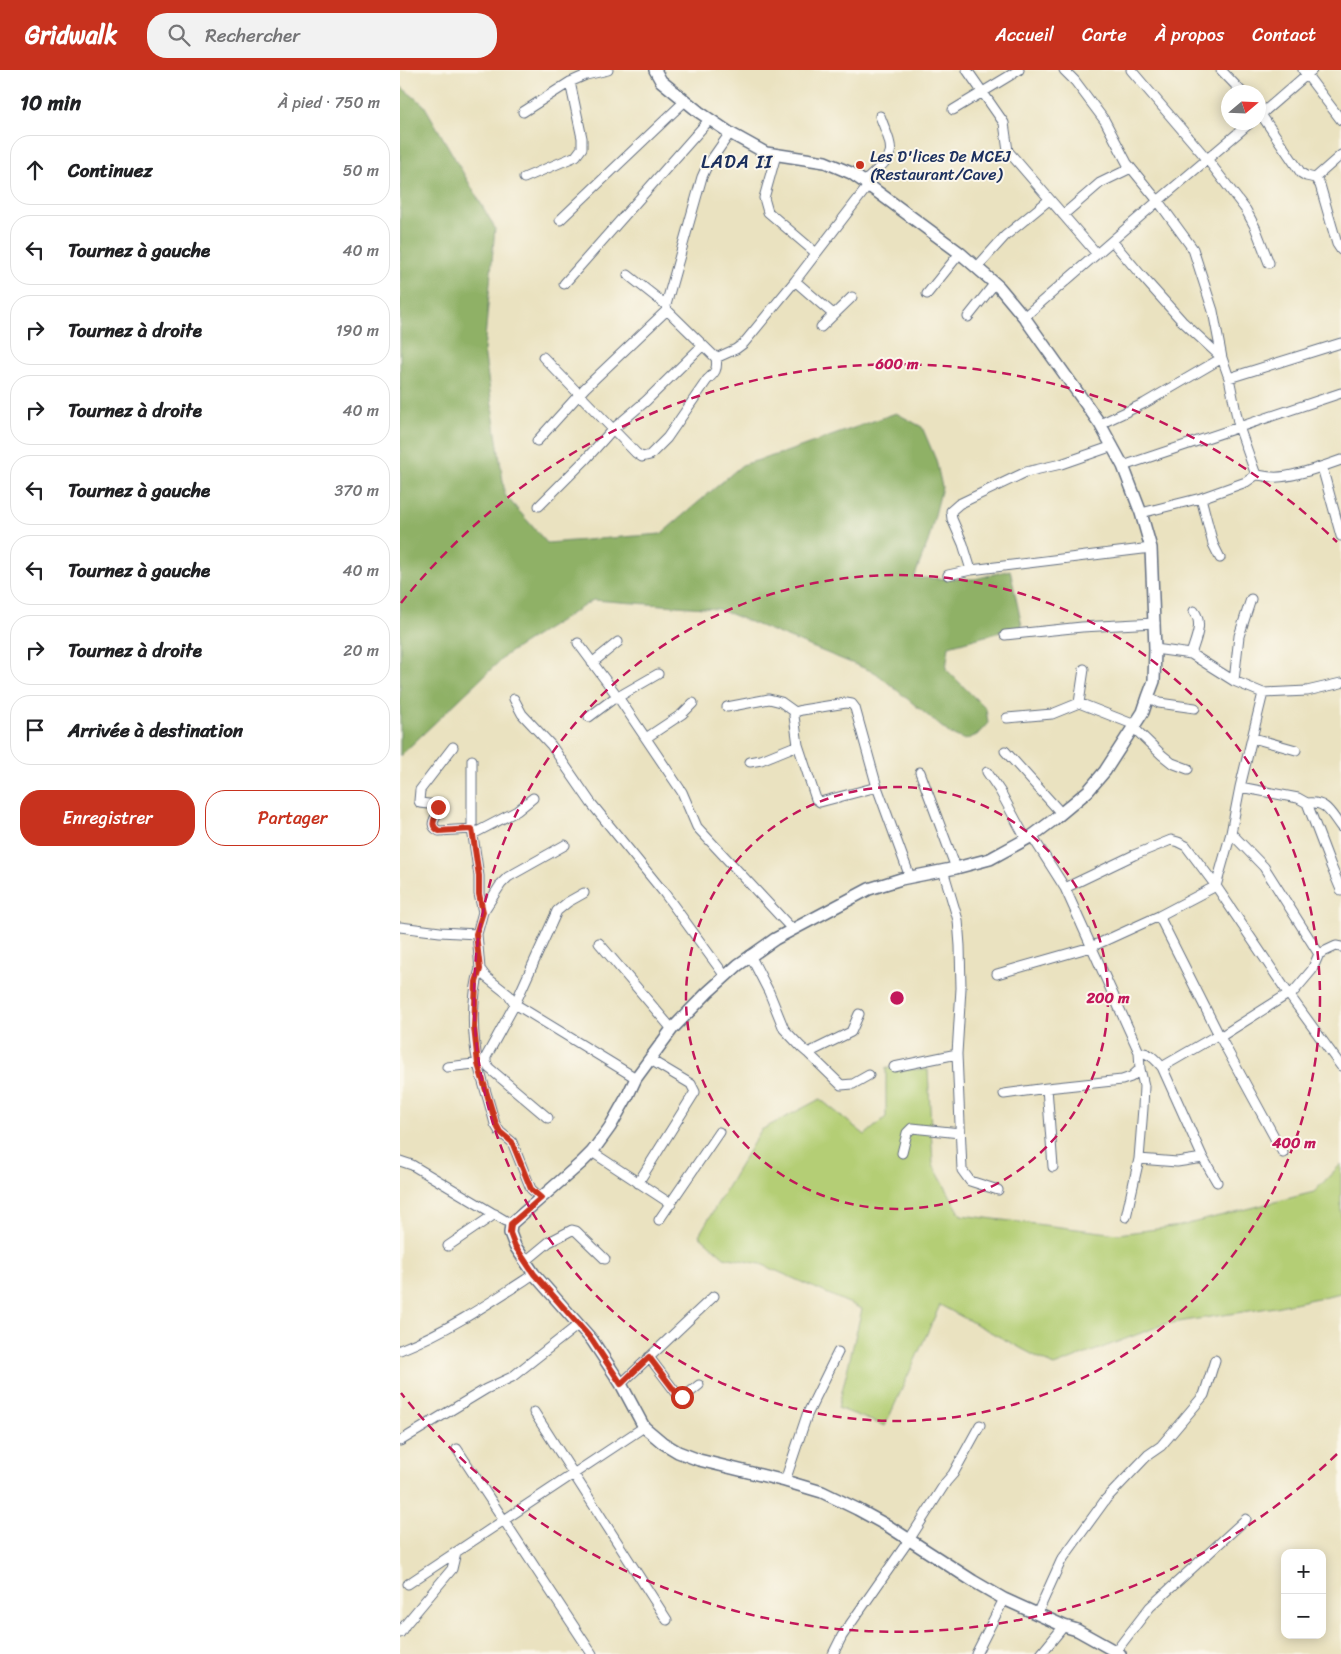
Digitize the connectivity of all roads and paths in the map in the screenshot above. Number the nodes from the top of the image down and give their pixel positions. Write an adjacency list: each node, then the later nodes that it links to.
1 (608, 70): 9 (street)
2 (655, 70): 12 (street)
3 (967, 70): 11 (street)
4 (1019, 70): 11 (street)
5 (1064, 70): 25 (street)
6 (1131, 70): 24 (street)
7 (1221, 70): 10 (street)
8 (1307, 72): 13 (street); 18 (street)
9 (570, 82): 15 (street); 26 (street)
10 (1235, 85)
11 (983, 91): 14 (street); 29 (street)
12 (685, 101): 17 (street); 32 (street)
13 (1266, 108)
14 (953, 110)
15 (523, 112)
16 (880, 116): 28 (street)
17 (710, 119): 21 (street); 44 (street)
18 (1341, 120)
19 (1266, 122): 27 (street)
20 (1241, 130): 24 (street)
21 (730, 133): 22 (street); 48 (street)
22 (776, 155): 28 (street); 37 (street)
23 (1341, 155): 27 (street)
24 (1207, 159): 30 (street); 40 (street)
25 (1131, 168): 30 (street); 31 (street)
26 (524, 178)
27 (1315, 178): 34 (street)
28 (866, 184): 37 (street); 38 (street)
29 (1049, 200): 31 (street); 41 (street)
30 (1158, 201): 35 (street); 57 (street)
31 (1063, 215): 39 (street)
32 (560, 220)
33 (1341, 223): 34 (street)
34 (1332, 226): 36 (street)
35 (1112, 241): 39 (street); 57 (street)
36 (1341, 250)
37 (816, 253): 43 (street)
38 (960, 253): 41 (street); 46 (street)
39 (1097, 254): 51 (street)
40 (1268, 263)
41 (977, 267): 45 (street)
42 (628, 275): 48 (street)
43 (795, 281): 49 (street); 56 (street)
44 (564, 284)
45 (995, 284): 50 (street); 51 (street)
46 (927, 294)
47 (852, 297): 49 (street)
48 (666, 307): 54 (street); 60 (street)
49 (833, 314): 52 (street)
50 (968, 317)
51 (1024, 318): 61 (street)
52 (821, 327)
53 (1341, 342): 58 (street)
54 (703, 345): 56 (street); 63 (street)
55 (543, 357): 60 (street)
56 (716, 358): 63 (street)
57 (1222, 358): 58 (street); 61 (street)
58 (1229, 378): 62 (street)
59 (1341, 393): 62 (street)
60 (580, 394): 63 (street); 64 (street)
61 (1100, 424): 65 (street)
62 (1239, 427): 67 (street); 69 (street)
63 (614, 429): 71 (street)
64 (537, 441)
65 (1113, 446): 67 (street); 77 (street)
66 (1341, 460): 68 (street)
67 (1123, 466): 72 (street)
68 (1322, 467): 69 (street); 73 (street)
69 (1256, 475): 70 (street)
70 (1201, 498): 72 (street); 76 (street)
71 (538, 506)
72 (1141, 513): 75 (street)
73 (1339, 521): 74 (street)
74 (1341, 536)
75 (1151, 548): 77 (street); 81 (street)
76 (1220, 558)
77 (970, 570): 78 (street)
78 (948, 575)
79 (1251, 600): 90 (street)
80 (1194, 611): 86 (street)
81 (1155, 623): 82 (street); 85 (street)
82 (1005, 635)
83 (618, 642): 87 (street)
84 (578, 643): 87 (street)
85 (1155, 650): 86 (street); 94 (street)
86 (1191, 654): 90 (street)
87 (592, 663): 93 (street)
88 (1084, 669): 97 (street)
89 (658, 674): 93 (street)
90 (1234, 681): 92 (street)
91 (1341, 683): 92 (street)
92 (1263, 693): 105 (street)
93 (618, 696): 101 (street); 104 (street)
94 (1148, 697): 99 (street); 103 (street)
95 (514, 699): 144 (street)
96 (693, 703): 104 (street)
97 (1079, 703): 102 (street); 103 (street)
98 (727, 707): 100 (street)
99 (1195, 708)
100 (796, 712): 106 (street); 115 (street)
101 (589, 717)
102 (1007, 718)
103 (1134, 726): 112 (street); 119 (street)
104 (646, 738): 135 (street)
105 (1252, 738): 108 (street); 116 (street)
106 (798, 745): 111 (street); 115 (street)
107 (454, 747): 121 (street)
108 (1296, 750)
109 (1005, 751): 119 (street)
110 (472, 760): 121 (street)
111 (750, 762)
112 (1188, 769)
113 (920, 772): 125 (street)
114 (987, 772): 123 (street)
115 (877, 787): 127 (street)
116 (1240, 787): 118 (street); 122 (street)
117 (533, 798): 121 (street)
118 (1307, 803): 120 (street); 130 (street)
119 (1061, 813): 123 (street)
120 (1341, 827)
121 (473, 831): 132 (street)
122 (1231, 834): 128 (street); 140 (street)
123 (1029, 837): 125 (street); 129 (street)
124 (565, 845): 132 (street)
125 (956, 868): 126 (street)
126 (943, 870): 127 (street); 152 (street)
127 (910, 877): 135 (street)
128 (1216, 886): 129 (street); 133 (street); 145 (street)
129 (1065, 888): 139 (street)
130 (1341, 890)
131 (584, 893): 146 (street)
132 (483, 912): 136 (street)
133 (1159, 916): 139 (street); 149 (street)
134 (400, 927): 136 (street)
135 (792, 929): 141 (street)
136 (476, 934): 142 (street)
137 (599, 943): 148 (street)
138 (1339, 944): 140 (street)
139 (1091, 947): 143 (street); 151 (street)
140 (1319, 954): 145 (street)
141 (750, 955): 144 (street); 150 (street)
142 (480, 969): 146 (street); 154 (street)
143 (997, 974)
144 (724, 976): 148 (street)
145 (1289, 995): 149 (street); 156 (street)
146 (515, 1004): 154 (street); 161 (street)
147 (859, 1014): 150 (street)
148 (672, 1029): 153 (street)
149 (1220, 1036): 158 (street); 168 (street)
150 (808, 1052): 160 (street)
151 (1139, 1052): 158 (street); 159 (street)
152 (957, 1054): 157 (street); 166 (street)
153 (649, 1059): 161 (street); 175 (street)
154 (482, 1063): 155 (street); 164 (street); 177 (street)
155 (447, 1066)
156 (1341, 1066)
157 (894, 1067)
158 (1162, 1067): 170 (street)
159 (1140, 1070): 162 (street); 171 (street)
160 (869, 1075)
161 (636, 1078): 167 (street)
162 (1047, 1088): 163 (street); 173 (street)
163 (1004, 1094)
164 (548, 1118)
165 (719, 1132): 178 (street)
166 (960, 1133): 169 (street); 176 (street)
167 (592, 1152): 175 (street); 177 (street)
168 (1283, 1152)
169 (902, 1153)
170 (1203, 1158): 171 (street); 174 (street)
171 (1138, 1159): 180 (street)
172 (400, 1161): 179 (street)
173 (1054, 1167)
174 (1217, 1182)
175 (638, 1183): 178 (street)
176 (998, 1190)
177 (541, 1198): 182 (street)
178 (671, 1204): 181 (street)
179 (495, 1214): 182 (street); 183 (street)
180 (1126, 1217)
181 (659, 1220)
182 (511, 1224): 185 (street)
183 (448, 1246)
184 (605, 1259): 185 (street)
185 (526, 1261): 186 (street)
186 (534, 1274): 188 (street); 189 (street)
187 (714, 1296): 191 (street)
188 (578, 1325): 193 (street); 198 (street)
189 (400, 1350)
190 (838, 1352): 201 (street)
191 (649, 1357): 193 (street); 194 (street)
192 (1215, 1360): 208 (street)
193 (621, 1384): 197 (street)
194 (699, 1386)
195 (534, 1412): 200 (street)
196 (980, 1425): 204 (street)
197 (644, 1427): 200 (street); 201 (street)
198 (400, 1441)
199 (457, 1449): 203 (street)
200 (574, 1474): 203 (street); 209 (street)
201 (785, 1480): 204 (street)
202 (1246, 1519): 212 (street)
203 (504, 1520): 205 (street); 213 (street)
204 (909, 1540): 207 (street); 214 (street)
205 (456, 1552): 206 (street); 211 (street)
206 (408, 1584)
207 (1004, 1599): 208 (street); 215 (street)
208 (1036, 1614): 210 (street)
209 (667, 1620)
210 (1064, 1626): 212 (street); 216 (street)
211 (400, 1633)
212 (1118, 1653)
213 (592, 1654)
214 (833, 1654)
215 (976, 1654)
216 (1041, 1654)

